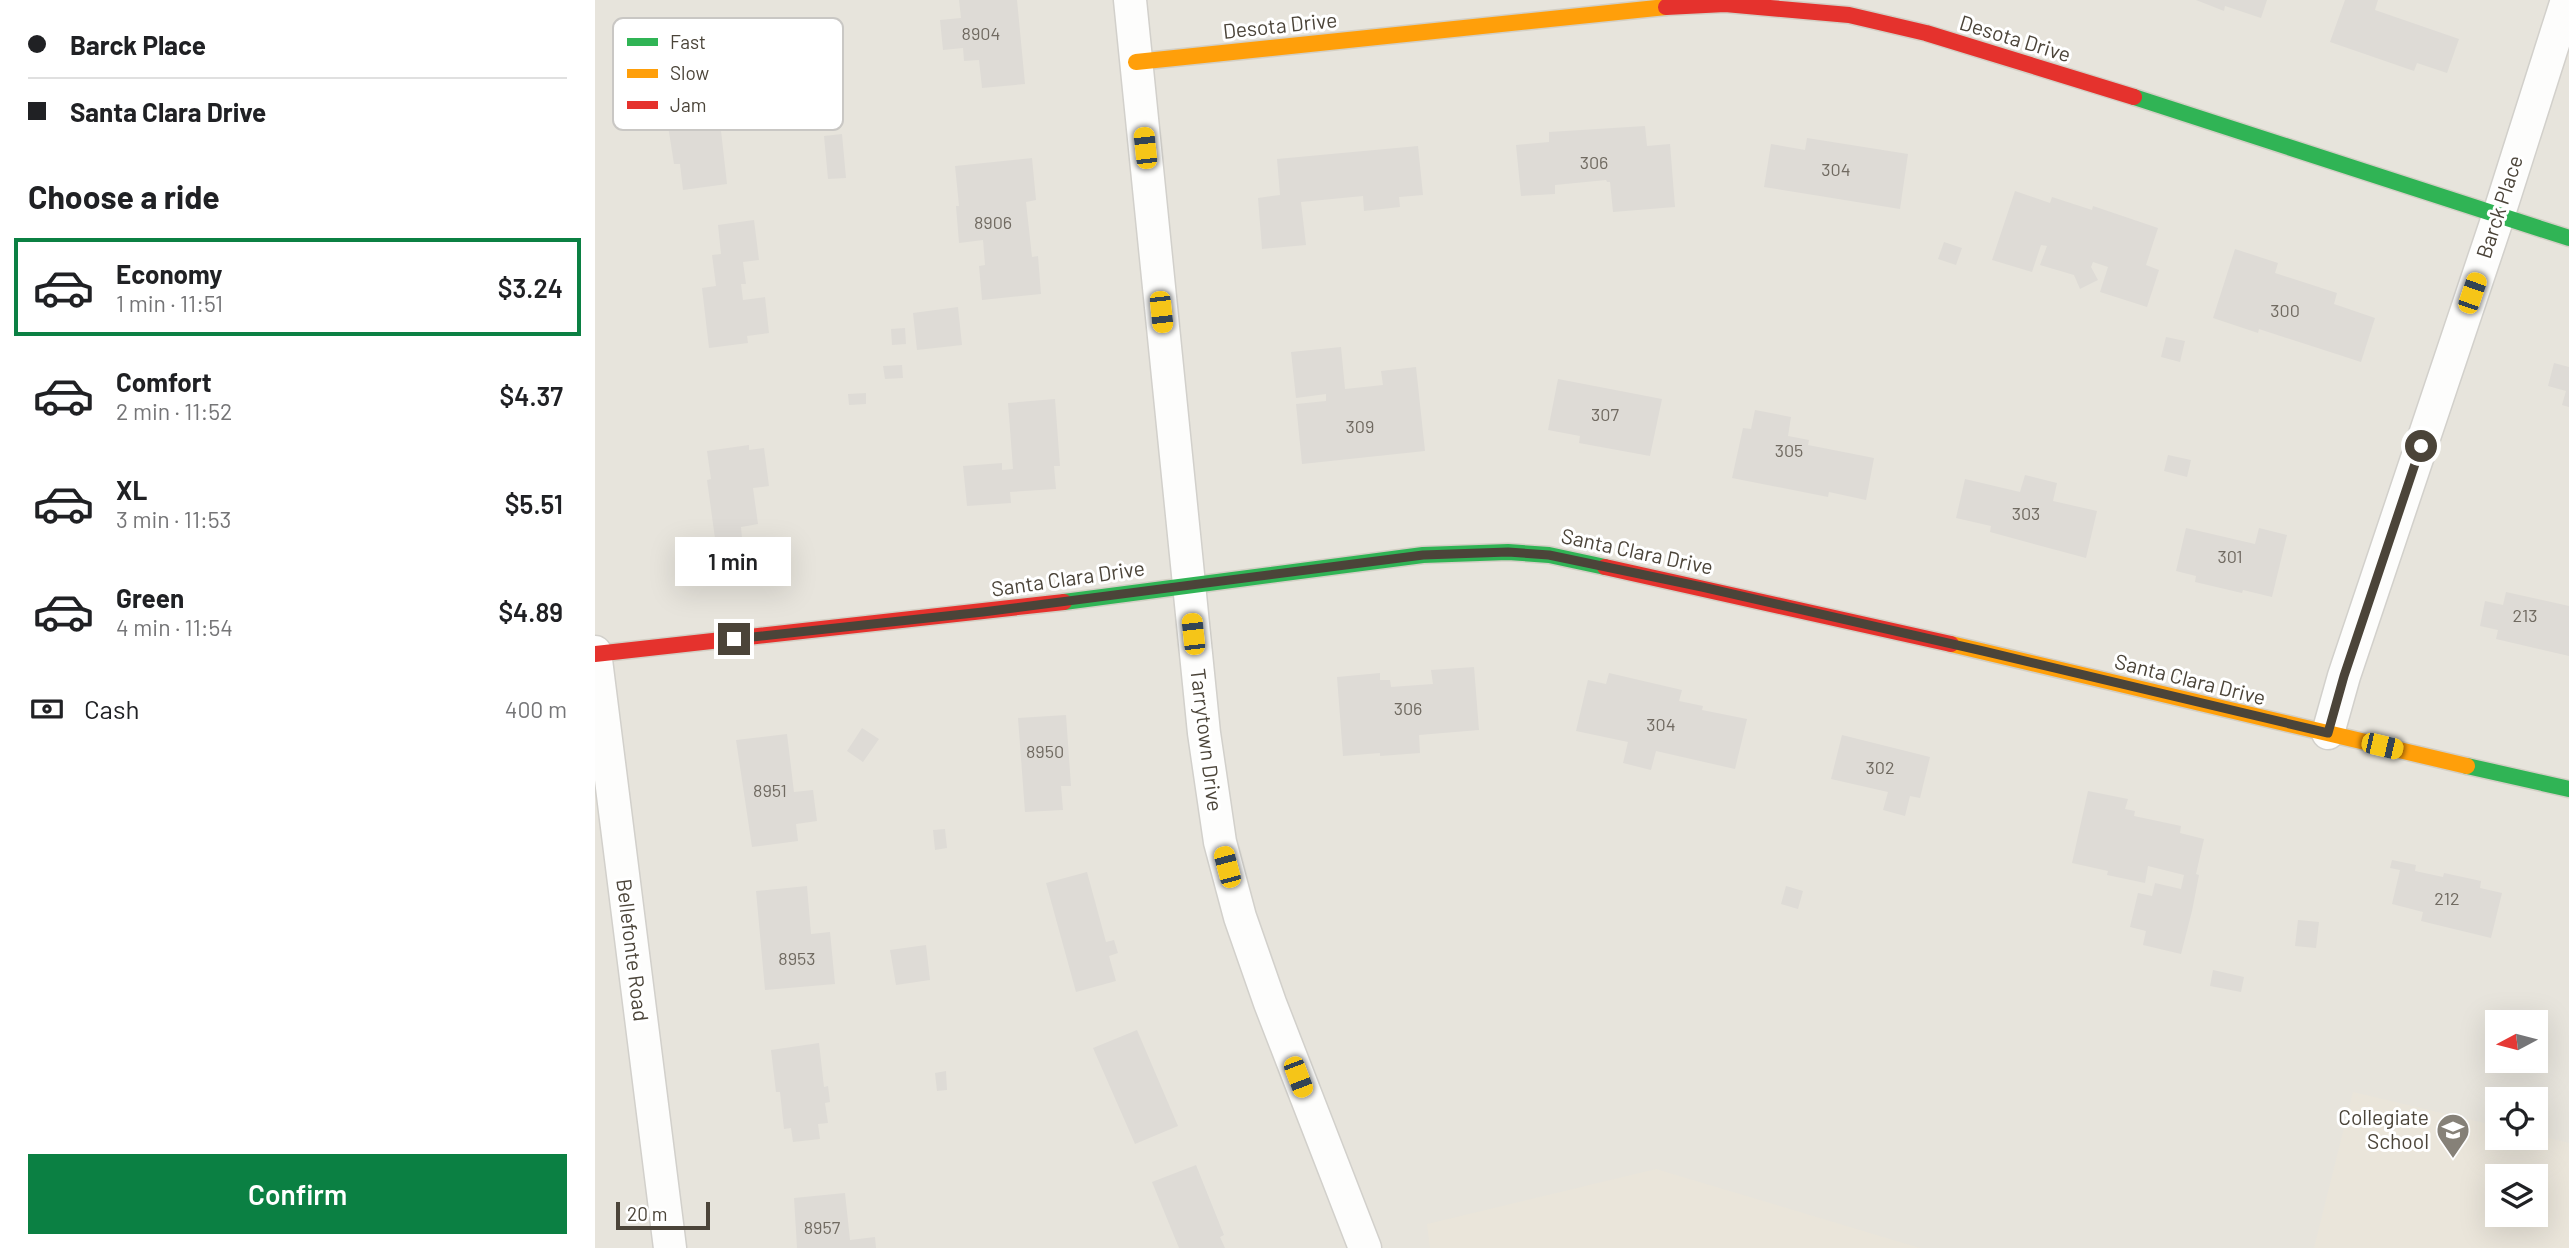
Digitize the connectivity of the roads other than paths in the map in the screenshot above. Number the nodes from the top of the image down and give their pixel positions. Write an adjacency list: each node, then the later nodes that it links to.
1 (1130, 0): 3 (street, Tarrytown Drive)
2 (2567, 0): 4 (street, Barck Place)
3 (1136, 62): 4 (street, Desota Drive); 6 (street, Tarrytown Drive)
4 (2498, 217): 5 (street, Desota Drive); 8 (street, Barck Place)
5 (2569, 239)
6 (1188, 584): 7 (street, Santa Clara Drive); 8 (street, Santa Clara Drive); 11 (street, Tarrytown Drive)
7 (595, 653): 10 (street, Bellefonte Road)
8 (2328, 733): 9 (street, Santa Clara Drive)
9 (2569, 789)
10 (670, 1248)
11 (1365, 1248)

